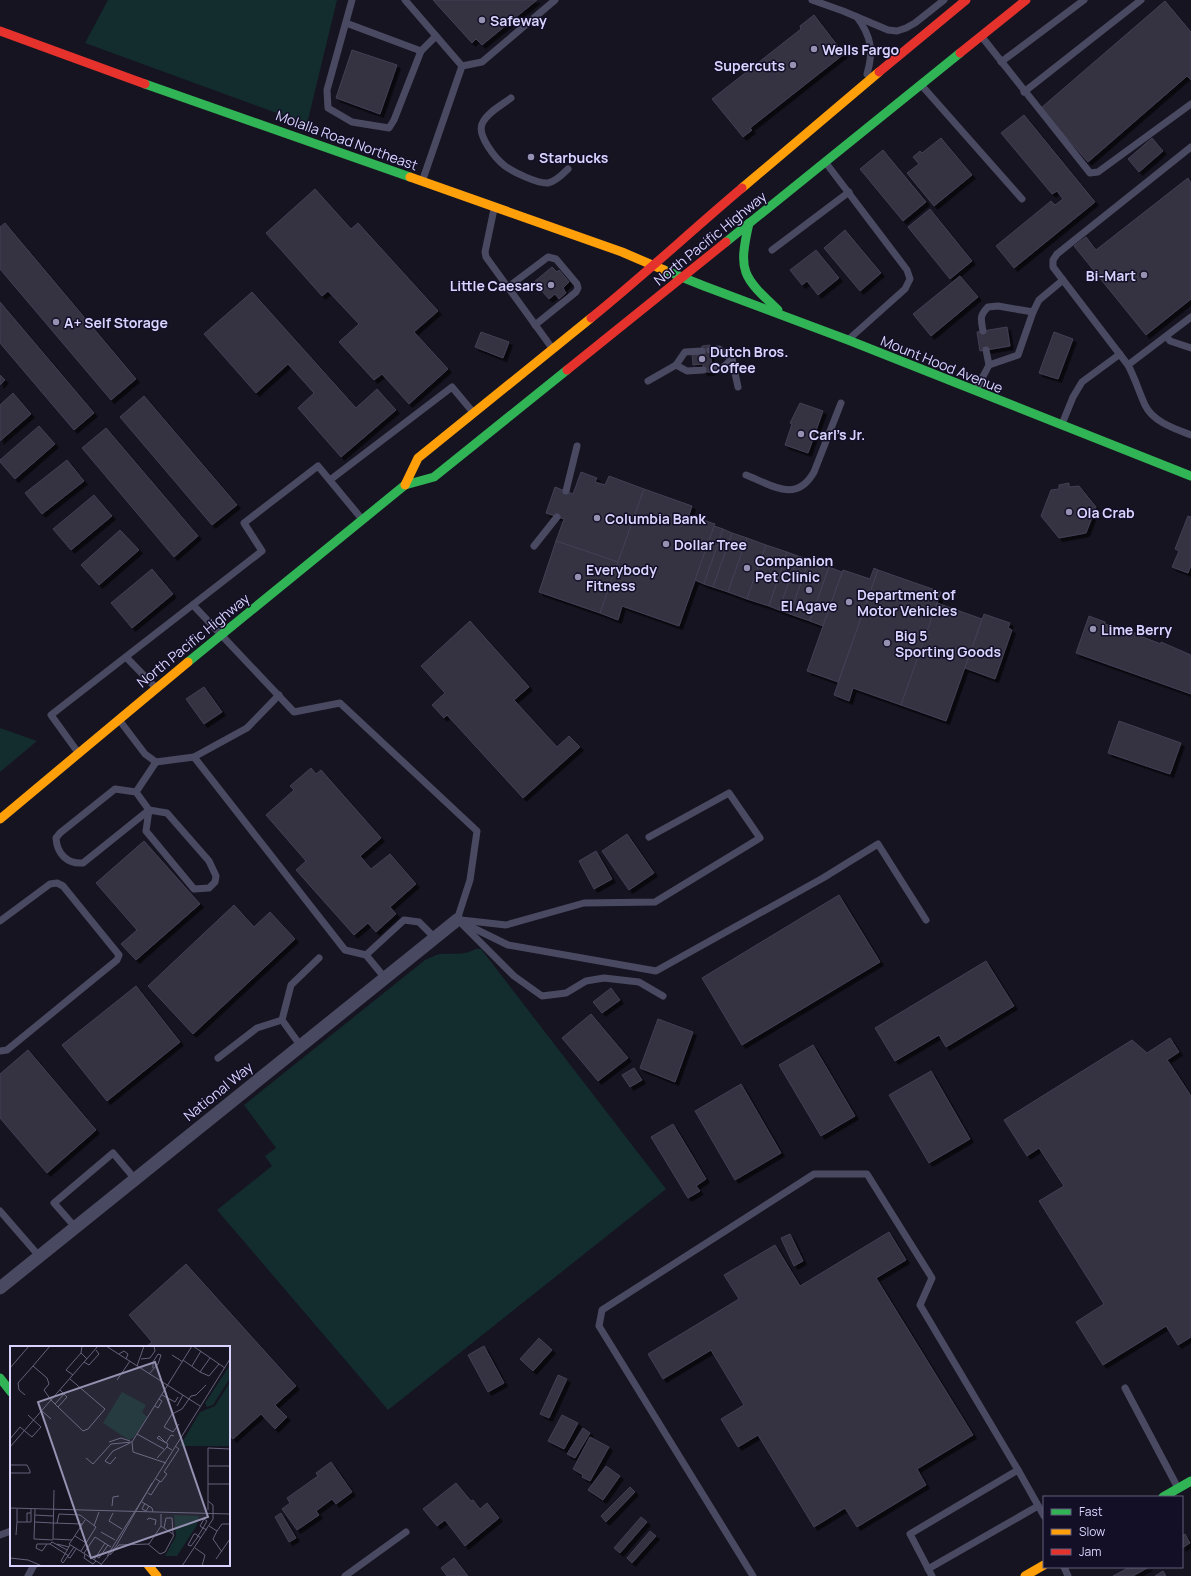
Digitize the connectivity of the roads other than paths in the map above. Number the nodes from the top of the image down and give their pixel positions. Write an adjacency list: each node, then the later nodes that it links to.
1 (352, 0): 11 (lane)
2 (405, 0): 13 (lane)
3 (555, 0): 17 (lane)
4 (812, 0): 10 (lane)
5 (944, 0): 10 (lane)
6 (966, 0): 19 (main road, North Pacific Highway)
7 (1026, 0): 14 (main road, North Pacific Highway)
8 (1084, 0): 16 (lane)
9 (1141, 0): 20 (lane)
10 (857, 16): 19 (lane)
11 (346, 23): 15 (lane); 15 (lane)
12 (0, 31): 26 (main road, Molalla Road Northeast)
13 (436, 36): 15 (lane); 17 (lane)
14 (981, 36): 16 (lane); 18 (main road, North Pacific Highway)
15 (421, 51)
16 (1001, 62): 20 (lane)
17 (462, 66): 26 (lane)
18 (921, 85): 24 (main road, North Pacific Highway); 28 (lane)
19 (862, 88): 32 (main road, North Pacific Highway)
20 (1024, 92): 22 (lane)
21 (511, 98): 25 (lane)
22 (1191, 104)
23 (1191, 148): 34 (lane)
24 (826, 162): 27 (lane); 30 (main road, North Pacific Highway)
25 (568, 169)
26 (422, 182): 29 (main road, Molalla Road Northeast)
27 (849, 192): 31 (lane); 42 (lane)
28 (1022, 199)
29 (495, 207): 32 (main road, Molalla Road Northeast); 35 (lane)
30 (749, 223): 33 (main road, North Pacific Highway); 37 (main road)
31 (772, 250)
32 (653, 265): 33 (main road, Molalla Road Northeast); 44 (main road, North Pacific Highway)
33 (683, 277): 37 (main road, Mount Hood Avenue); 61 (main road, North Pacific Highway)
34 (1063, 280): 36 (lane); 48 (lane)
35 (508, 287): 39 (lane); 39 (lane)
36 (1033, 312): 40 (lane); 51 (lane)
37 (786, 317): 42 (main road, Mount Hood Avenue)
38 (1191, 317): 41 (lane)
39 (535, 325): 44 (lane)
40 (983, 331)
41 (1167, 337): 43 (lane); 52 (lane)
42 (848, 340): 57 (main road, Mount Hood Avenue)
43 (1191, 348)
44 (553, 350): 59 (main road, North Pacific Highway)
45 (702, 350): 50 (lane)
46 (710, 350): 49 (lane)
47 (986, 350): 51 (lane)
48 (1120, 354): 52 (lane); 60 (lane)
49 (732, 359): 53 (lane); 56 (lane)
50 (676, 364): 54 (lane); 55 (lane)
51 (989, 365): 57 (lane)
52 (1128, 365): 62 (lane)
53 (712, 369)
54 (703, 370)
55 (648, 381)
56 (738, 387)
57 (975, 392): 60 (main road, Mount Hood Avenue)
58 (841, 403): 64 (lane)
59 (478, 418): 61 (main road); 66 (lane); 67 (main road, North Pacific Highway)
60 (1062, 426): 65 (main road, Mount Hood Avenue)
61 (490, 432): 67 (main road, North Pacific Highway)
62 (1191, 435)
63 (577, 446): 68 (lane)
64 (746, 475)
65 (1191, 476)
66 (330, 480): 70 (lane); 72 (lane)
67 (405, 485): 70 (main road, North Pacific Highway)
68 (566, 491)
69 (557, 517): 71 (lane)
70 (362, 520): 73 (main road, North Pacific Highway)
71 (534, 546)
72 (192, 605): 73 (lane); 74 (lane)
73 (222, 634): 75 (main road, North Pacific Highway); 76 (lane)
74 (126, 656): 75 (lane); 78 (lane)
75 (156, 688): 77 (main road, North Pacific Highway)
76 (279, 695): 79 (lane); 85 (lane)
77 (119, 719): 78 (main road, North Pacific Highway); 80 (lane)
78 (78, 753): 83 (main road, North Pacific Highway)
79 (194, 757): 80 (lane); 89 (lane)
80 (156, 762): 81 (lane)
81 (136, 792): 82 (lane); 82 (lane)
82 (149, 810): 82 (lane)
83 (0, 819)
84 (649, 837): 85 (lane)
85 (457, 920): 86 (lane); 88 (street, National Way); 92 (lane)
86 (926, 920)
87 (0, 921): 95 (lane)
88 (435, 938): 89 (lane); 91 (street, National Way)
89 (366, 954): 91 (lane)
90 (319, 958): 93 (lane)
91 (385, 978): 94 (street, National Way)
92 (663, 996)
93 (282, 1020): 94 (lane); 96 (lane)
94 (300, 1045): 97 (street, National Way)
95 (0, 1051)
96 (218, 1058)
97 (135, 1179): 99 (street, National Way); 99 (lane)
98 (0, 1211): 100 (lane)
99 (75, 1228): 100 (street, National Way)
100 (39, 1256): 101 (street, National Way)
101 (0, 1288)
102 (0, 1378): 104 (main road)
103 (1124, 1388): 107 (lane)
104 (10, 1391)
105 (1018, 1470): 109 (lane); 117 (lane); 121 (lane)
106 (1191, 1481): 107 (main road)
107 (1178, 1488): 108 (main road)
108 (1165, 1496)
109 (1038, 1506): 110 (lane); 117 (lane)
110 (1043, 1514)
111 (10, 1531): 113 (lane)
112 (406, 1532): 120 (lane)
113 (0, 1535)
114 (33, 1566): 118 (lane)
115 (149, 1566): 119 (main road)
116 (1043, 1566): 122 (main road)
117 (930, 1573)
118 (28, 1576)
119 (157, 1576)
120 (345, 1576)
121 (753, 1576)
122 (1025, 1576)

